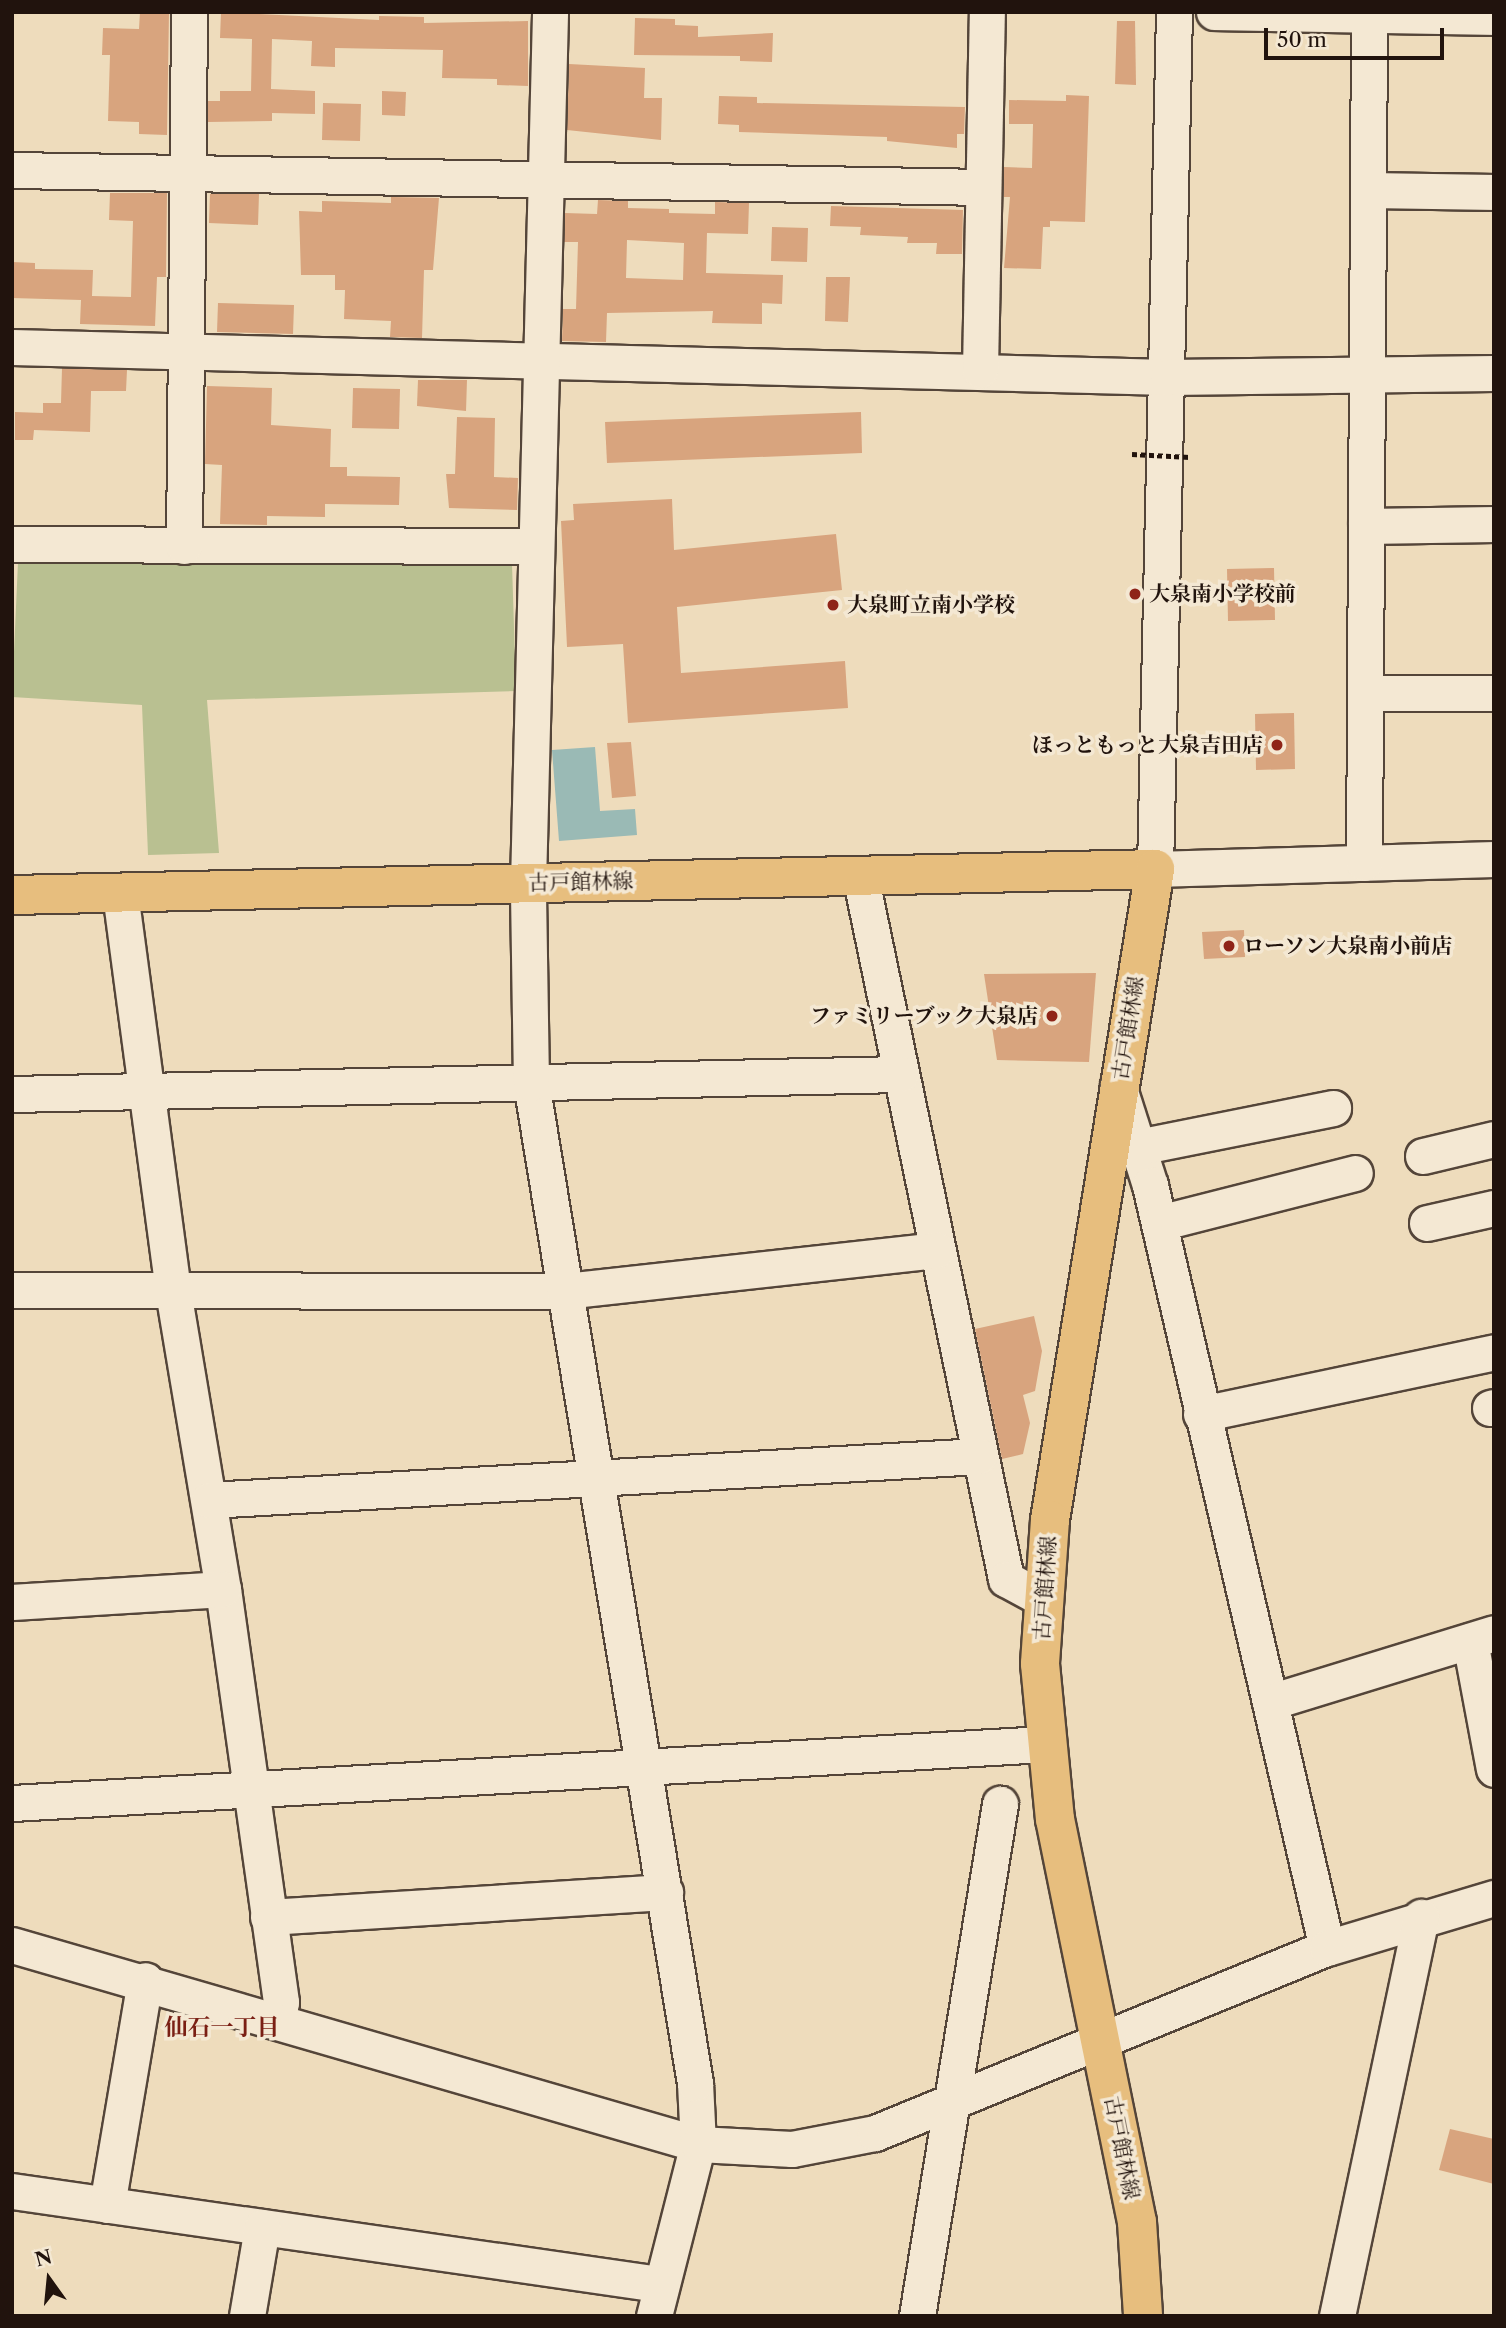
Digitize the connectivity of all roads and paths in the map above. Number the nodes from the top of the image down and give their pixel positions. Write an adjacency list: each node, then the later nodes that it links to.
1 (189, 12): 9 (street)
2 (550, 12): 10 (street)
3 (987, 12): 11 (street)
4 (1174, 12): 20 (street)
5 (1214, 12): 6 (street)
6 (1368, 13): 7 (street); 12 (street)
7 (1494, 17)
8 (12, 170): 9 (street)
9 (187, 176): 10 (street); 15 (street)
10 (546, 179): 11 (street); 16 (street)
11 (983, 187): 17 (street)
12 (1370, 190): 13 (street); 19 (street)
13 (1494, 192)
14 (12, 347): 15 (street)
15 (187, 353): 16 (street); 26 (street)
16 (543, 361): 17 (street); 27 (street)
17 (980, 370): 20 (street)
18 (1494, 373): 19 (street)
19 (1366, 376): 20 (street); 24 (street)
20 (1168, 377): 32 (street)
21 (1132, 454): 22 (path, bridge)
22 (1190, 457)
23 (1494, 524): 24 (street)
24 (1366, 526): 29 (street)
25 (12, 544): 26 (street)
26 (184, 546): 27 (street)
27 (536, 546): 34 (street)
28 (1494, 692): 29 (street)
29 (1365, 693): 31 (street)
30 (1494, 859): 31 (street)
31 (1364, 863): 32 (street)
32 (1155, 869): 33 (main road, 古戸館林線); 39 (main road, 古戸館林線)
33 (860, 876): 34 (main road, 古戸館林線); 37 (street)
34 (528, 883): 35 (main road, 古戸館林線); 38 (street)
35 (120, 893): 36 (main road, 古戸館林線); 40 (street)
36 (12, 895)
37 (901, 1074): 38 (street); 50 (street)
38 (531, 1083): 40 (street); 53 (street)
39 (1118, 1085): 44 (street); 60 (main road, 古戸館林線)
40 (145, 1090): 41 (street); 52 (street)
41 (12, 1094)
42 (1333, 1108): 44 (street)
43 (1494, 1139): 45 (street)
44 (1138, 1147): 48 (street)
45 (1423, 1156)
46 (1355, 1173): 48 (street)
47 (1494, 1208): 49 (street)
48 (1159, 1223): 55 (street)
49 (1427, 1223)
50 (937, 1250): 53 (street); 56 (street)
51 (12, 1290): 52 (street)
52 (173, 1291): 53 (street); 58 (street)
53 (565, 1291): 57 (street)
54 (1494, 1352): 55 (street)
55 (1201, 1414): 63 (street)
56 (979, 1455): 57 (street); 60 (street)
57 (596, 1477): 58 (street); 65 (street)
58 (209, 1500): 59 (street)
59 (223, 1589): 61 (street); 67 (street)
60 (1043, 1599): 64 (main road, 古戸館林線)
61 (12, 1602)
62 (1482, 1637): 63 (street); 66 (street)
63 (1270, 1702): 75 (street)
64 (1045, 1744): 65 (street); 78 (main road, 古戸館林線)
65 (643, 1766): 67 (street); 70 (street)
66 (1494, 1769)
67 (251, 1789): 68 (street); 72 (street)
68 (12, 1803)
69 (1000, 1804): 79 (street)
70 (665, 1892): 72 (street); 80 (street)
71 (1494, 1898): 73 (street)
72 (268, 1917): 77 (street)
73 (1421, 1917): 75 (street); 88 (street)
74 (12, 1945): 76 (street)
75 (1327, 1948): 78 (street)
76 (145, 1980): 77 (street); 82 (street)
77 (278, 2019): 80 (street)
78 (1102, 2042): 79 (street); 87 (main road, 古戸館林線)
79 (953, 2103): 80 (street); 86 (street)
80 (698, 2144): 84 (street)
81 (12, 2191): 82 (street)
82 (107, 2205): 83 (street)
83 (262, 2227): 84 (street); 85 (street)
84 (656, 2300)
85 (247, 2316)
86 (917, 2316)
87 (1143, 2316)
88 (1337, 2316)

